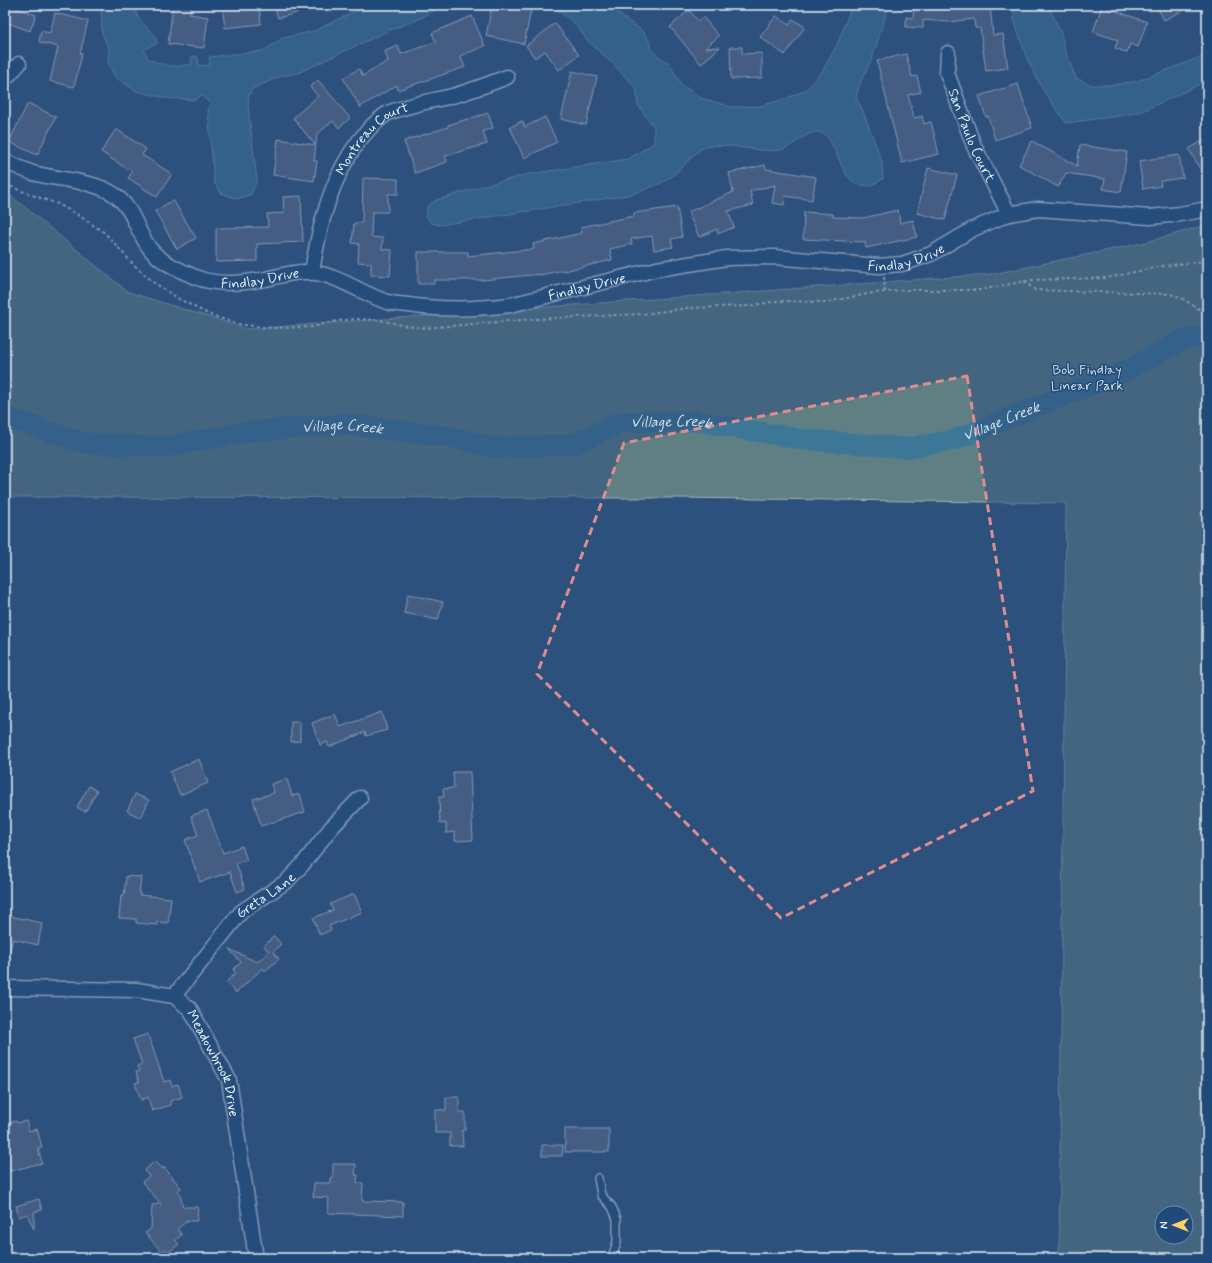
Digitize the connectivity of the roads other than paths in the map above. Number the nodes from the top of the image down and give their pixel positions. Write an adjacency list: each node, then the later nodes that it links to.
1 (948, 52): 7 (street, San Paulo Court)
2 (19, 64): 4 (street)
3 (507, 78): 8 (street, Montreau Court)
4 (5, 79)
5 (5, 162): 8 (street, Findlay Drive)
6 (1207, 208): 7 (street, Findlay Drive)
7 (1010, 214): 8 (street, Findlay Drive)
8 (312, 273)
9 (360, 798): 11 (street, Greta Lane)
10 (5, 988): 11 (street, Meadowbrook Drive)
11 (174, 996): 13 (street, Meadowbrook Drive)
12 (598, 1178): 14 (lane)
13 (256, 1258)
14 (612, 1258)

